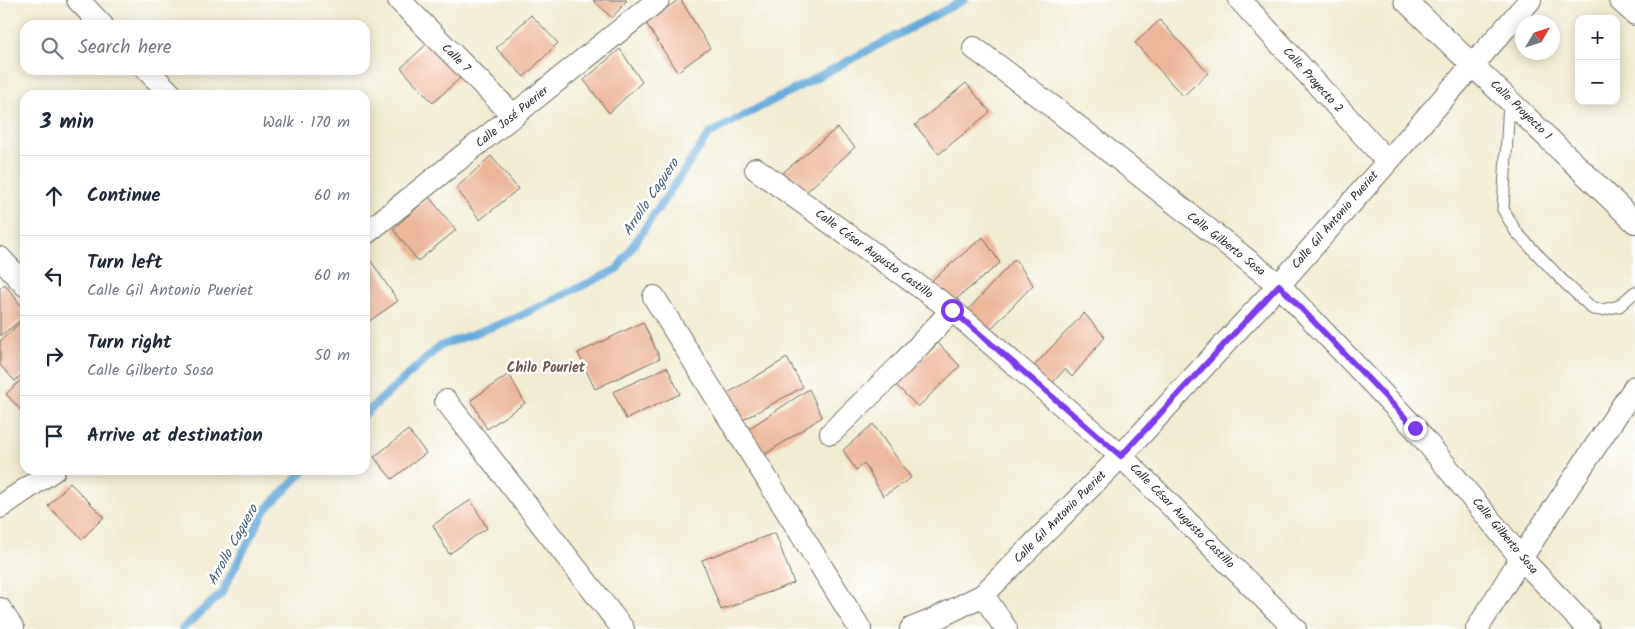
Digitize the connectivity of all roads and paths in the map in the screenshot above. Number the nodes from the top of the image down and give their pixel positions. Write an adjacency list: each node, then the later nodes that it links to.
1 (78, 0): 9 (street)
2 (399, 0): 15 (street, Calle 7)
3 (658, 0): 15 (street, Calle José Puerier)
4 (1240, 0): 16 (street, Calle Proyecto 2)
5 (1405, 0): 11 (street, Calle Proyecto 1)
6 (1530, 0): 11 (street, Calle Gil Antonio Pueriet)
7 (1620, 0): 8 (street)
8 (1635, 14)
9 (97, 20)
10 (974, 48): 22 (street, Calle Gilberto Sosa)
11 (1474, 65): 14 (street, Calle Proyecto 1); 16 (street, Calle Gil Antonio Pueriet)
12 (152, 75): 13 (street)
13 (167, 90)
14 (1509, 99): 18 (street, Calle Proyecto 1); 23 (lane)
15 (514, 116): 19 (street, Calle José Puerier)
16 (1387, 161): 22 (street, Calle Gil Antonio Pueriet)
17 (756, 169): 25 (street, Calle César Augusto Castillo)
18 (1635, 222)
19 (370, 230)
20 (0, 258): 21 (street)
21 (20, 280)
22 (1279, 285): 29 (street, Calle Gil Antonio Pueriet); 32 (street, Calle Gilberto Sosa)
23 (1635, 292)
24 (654, 296): 37 (street)
25 (952, 310): 28 (street); 29 (street, Calle César Augusto Castillo)
26 (1635, 387): 32 (street)
27 (446, 401): 36 (street)
28 (831, 433)
29 (1121, 456): 33 (street, Calle Gil Antonio Pueriet); 40 (street, Calle César Augusto Castillo)
30 (47, 475): 31 (street)
31 (0, 507)
32 (1521, 558): 41 (street); 42 (street, Calle Gilberto Sosa)
33 (983, 595): 38 (street, Calle Gil Antonio Pueriet); 39 (street)
34 (0, 609): 35 (street)
35 (13, 629)
36 (623, 629)
37 (860, 629)
38 (911, 629)
39 (1006, 629)
40 (1295, 629)
41 (1477, 629)
42 (1588, 629)

